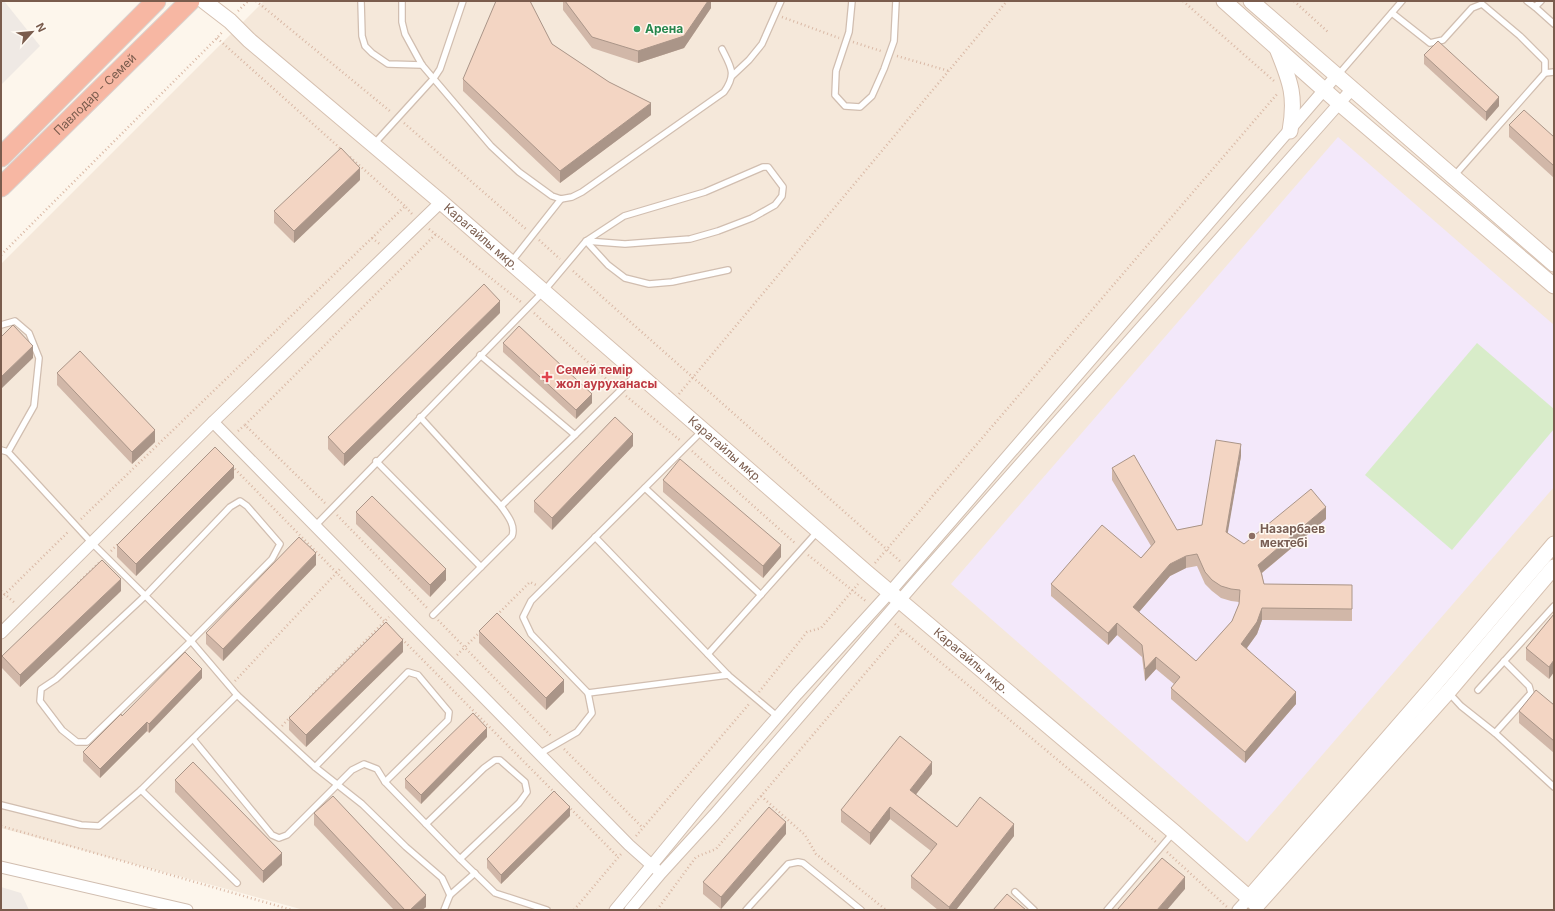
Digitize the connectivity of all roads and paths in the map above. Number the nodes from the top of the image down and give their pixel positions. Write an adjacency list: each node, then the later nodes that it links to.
1 (156, 1): 47 (highway, Павлодар - Семей)
2 (190, 1): 49 (highway, Павлодар - Семей)
3 (204, 1): 22 (street, Карагайлы мкр.)
4 (256, 1): 44 (path)
5 (361, 1): 30 (lane)
6 (402, 1): 30 (lane)
7 (463, 1): 36 (lane)
8 (781, 1): 21 (lane)
9 (852, 1): 26 (lane)
10 (896, 1): 29 (lane)
11 (1008, 1): 31 (path)
12 (1182, 1): 37 (path)
13 (1224, 1): 27 (street)
14 (1251, 1): 35 (street)
15 (1294, 1): 24 (path)
16 (1402, 1): 20 (lane)
17 (1527, 1): 19 (lane)
18 (1541, 1): 19 (lane)
19 (1536, 7): 23 (lane)
20 (1392, 13): 33 (lane); 35 (lane)
21 (776, 15): 26 (path); 34 (lane)
22 (230, 20): 25 (path); 46 (street, Карагайлы мкр.)
23 (1554, 24)
24 (1329, 33)
25 (217, 38): 52 (path); 57 (path)
26 (846, 40): 29 (path); 29 (lane)
27 (1277, 48): 40 (street); 45 (street)
28 (722, 49): 34 (lane)
29 (889, 54): 31 (path)
30 (422, 65): 36 (lane)
31 (949, 71): 68 (path)
32 (1554, 72): 33 (lane)
33 (1545, 73): 42 (lane)
34 (732, 76): 50 (lane)
35 (1336, 76): 39 (street); 40 (street)
36 (434, 78): 44 (lane); 50 (lane)
37 (1276, 83)
38 (1282, 88): 90 (path)
39 (1352, 89): 41 (street); 48 (street)
40 (1325, 90): 41 (street); 45 (street)
41 (1340, 104): 62 (street); 106 (street)
42 (1516, 106): 43 (lane); 48 (lane)
43 (1521, 111)
44 (398, 118): 46 (lane); 55 (path)
45 (1290, 131): 96 (street)
46 (373, 145): 51 (street, Карагайлы мкр.)
47 (1, 157)
48 (1454, 177): 60 (street)
49 (1, 187)
50 (561, 199): 55 (lane)
51 (441, 202): 53 (street); 58 (street, Карагайлы мкр.)
52 (405, 206): 53 (path); 83 (path)
53 (420, 222): 54 (path); 72 (street)
54 (436, 234): 64 (path); 82 (path)
55 (533, 235): 58 (lane); 59 (path)
56 (586, 241): 56 (lane); 59 (lane); 61 (lane)
57 (1, 255)
58 (511, 262): 63 (street, Карагайлы мкр.)
59 (566, 264): 63 (lane); 68 (path)
60 (1554, 264)
61 (728, 270)
62 (1554, 286)
63 (544, 291): 64 (lane); 67 (street, Карагайлы мкр.)
64 (528, 307): 66 (lane); 69 (path)
65 (1, 325): 77 (lane)
66 (480, 355): 71 (lane); 74 (lane)
67 (638, 373): 69 (lane); 70 (street, Карагайлы мкр.)
68 (694, 377): 70 (path); 90 (path)
69 (620, 391): 74 (lane); 75 (path)
70 (672, 403): 73 (street, Карагайлы мкр.)
71 (420, 417): 79 (lane); 81 (lane)
72 (213, 422): 84 (street); 88 (street)
73 (703, 430): 75 (lane); 85 (street, Карагайлы мкр.)
74 (576, 435): 81 (lane)
75 (687, 446): 80 (lane); 91 (path)
76 (1, 450): 77 (lane)
77 (8, 452): 83 (lane)
78 (227, 460): 97 (path)
79 (376, 461): 82 (lane); 94 (lane)
80 (645, 488): 86 (lane); 105 (lane)
81 (501, 506): 94 (lane)
82 (331, 509): 84 (lane); 112 (path)
83 (75, 525): 88 (lane); 103 (path)
84 (315, 526): 93 (street)
85 (819, 531): 91 (lane); 98 (street, Карагайлы мкр.)
86 (595, 537): 100 (lane); 121 (lane)
87 (122, 540): 92 (path)
88 (91, 542): 92 (lane); 111 (street)
89 (1554, 544): 126 (street)
90 (886, 549): 96 (path); 98 (path)
91 (802, 550): 102 (path); 105 (lane)
92 (105, 556): 99 (path); 104 (lane)
93 (348, 560): 97 (path); 110 (street)
94 (481, 567): 112 (lane)
95 (1554, 567): 129 (street)
96 (909, 569): 106 (street)
97 (336, 573): 114 (path); 127 (path)
98 (867, 573): 102 (path); 106 (street, Карагайлы мкр.)
99 (78, 584)
100 (544, 588): 113 (path); 130 (lane)
101 (1, 591): 103 (path)
102 (852, 591): 109 (path); 132 (path)
103 (5, 594): 107 (path); 111 (path)
104 (146, 595): 119 (lane); 119 (lane); 119 (lane)
105 (761, 595): 121 (lane)
106 (895, 596): 109 (street); 153 (street, Карагайлы мкр.); 161 (street)
107 (1, 598)
108 (1554, 606): 122 (lane)
109 (874, 608): 135 (street)
110 (397, 609): 114 (path); 123 (street)
111 (24, 610): 117 (street)
112 (433, 615): 120 (path)
113 (492, 620)
114 (384, 622): 115 (path); 133 (path)
115 (390, 627)
116 (481, 631): 120 (path)
117 (1, 633)
118 (400, 638): 124 (path)
119 (191, 641): 127 (lane)
120 (464, 648): 123 (path); 139 (path)
121 (708, 654): 125 (lane)
122 (1504, 661): 128 (lane); 137 (lane)
123 (449, 662): 124 (path); 140 (street)
124 (438, 675): 146 (path)
125 (728, 675): 130 (lane); 132 (lane)
126 (1435, 684): 129 (lane); 165 (street)
127 (230, 686): 131 (lane)
128 (1478, 690)
129 (1448, 692): 137 (lane); 165 (street)
130 (588, 693): 139 (lane)
131 (237, 695): 136 (lane); 138 (lane)
132 (755, 697): 135 (lane); 152 (path)
133 (309, 698)
134 (293, 715): 136 (path)
135 (778, 717): 158 (street)
136 (276, 731): 141 (lane)
137 (1495, 733): 144 (lane)
138 (193, 739): 143 (lane); 145 (lane)
139 (558, 743): 140 (lane); 152 (path)
140 (539, 754): 154 (street)
141 (315, 767): 142 (lane); 143 (lane)
142 (385, 782): 143 (lane); 150 (lane)
143 (337, 784): 164 (lane)
144 (1554, 787)
145 (141, 790): 149 (lane); 162 (lane)
146 (558, 796)
147 (761, 796): 155 (path); 174 (path); 176 (path)
148 (563, 801): 156 (path)
149 (1, 804)
150 (426, 824): 157 (lane); 157 (lane)
151 (1, 826): 168 (path)
152 (643, 828): 154 (path)
153 (1174, 832): 155 (lane); 165 (street, Карагайлы мкр.)
154 (629, 845): 156 (path); 158 (street)
155 (1162, 847): 178 (lane); 179 (path)
156 (618, 857): 171 (path)
157 (460, 859): 160 (lane)
158 (651, 865): 161 (street); 172 (street)
159 (1, 867): 167 (street)
160 (475, 873): 164 (lane); 170 (lane)
161 (661, 873): 173 (street)
162 (237, 883)
163 (1015, 892): 177 (lane)
164 (450, 895): 169 (lane)
165 (1256, 904): 180 (street)
166 (749, 909): 175 (lane)
167 (187, 910)
168 (292, 910)
169 (444, 910)
170 (546, 910)
171 (574, 910)
172 (615, 910)
173 (630, 910)
174 (657, 910)
175 (861, 910)
176 (886, 910)
177 (1034, 910)
178 (1107, 910)
179 (1230, 910)
180 (1238, 910)

